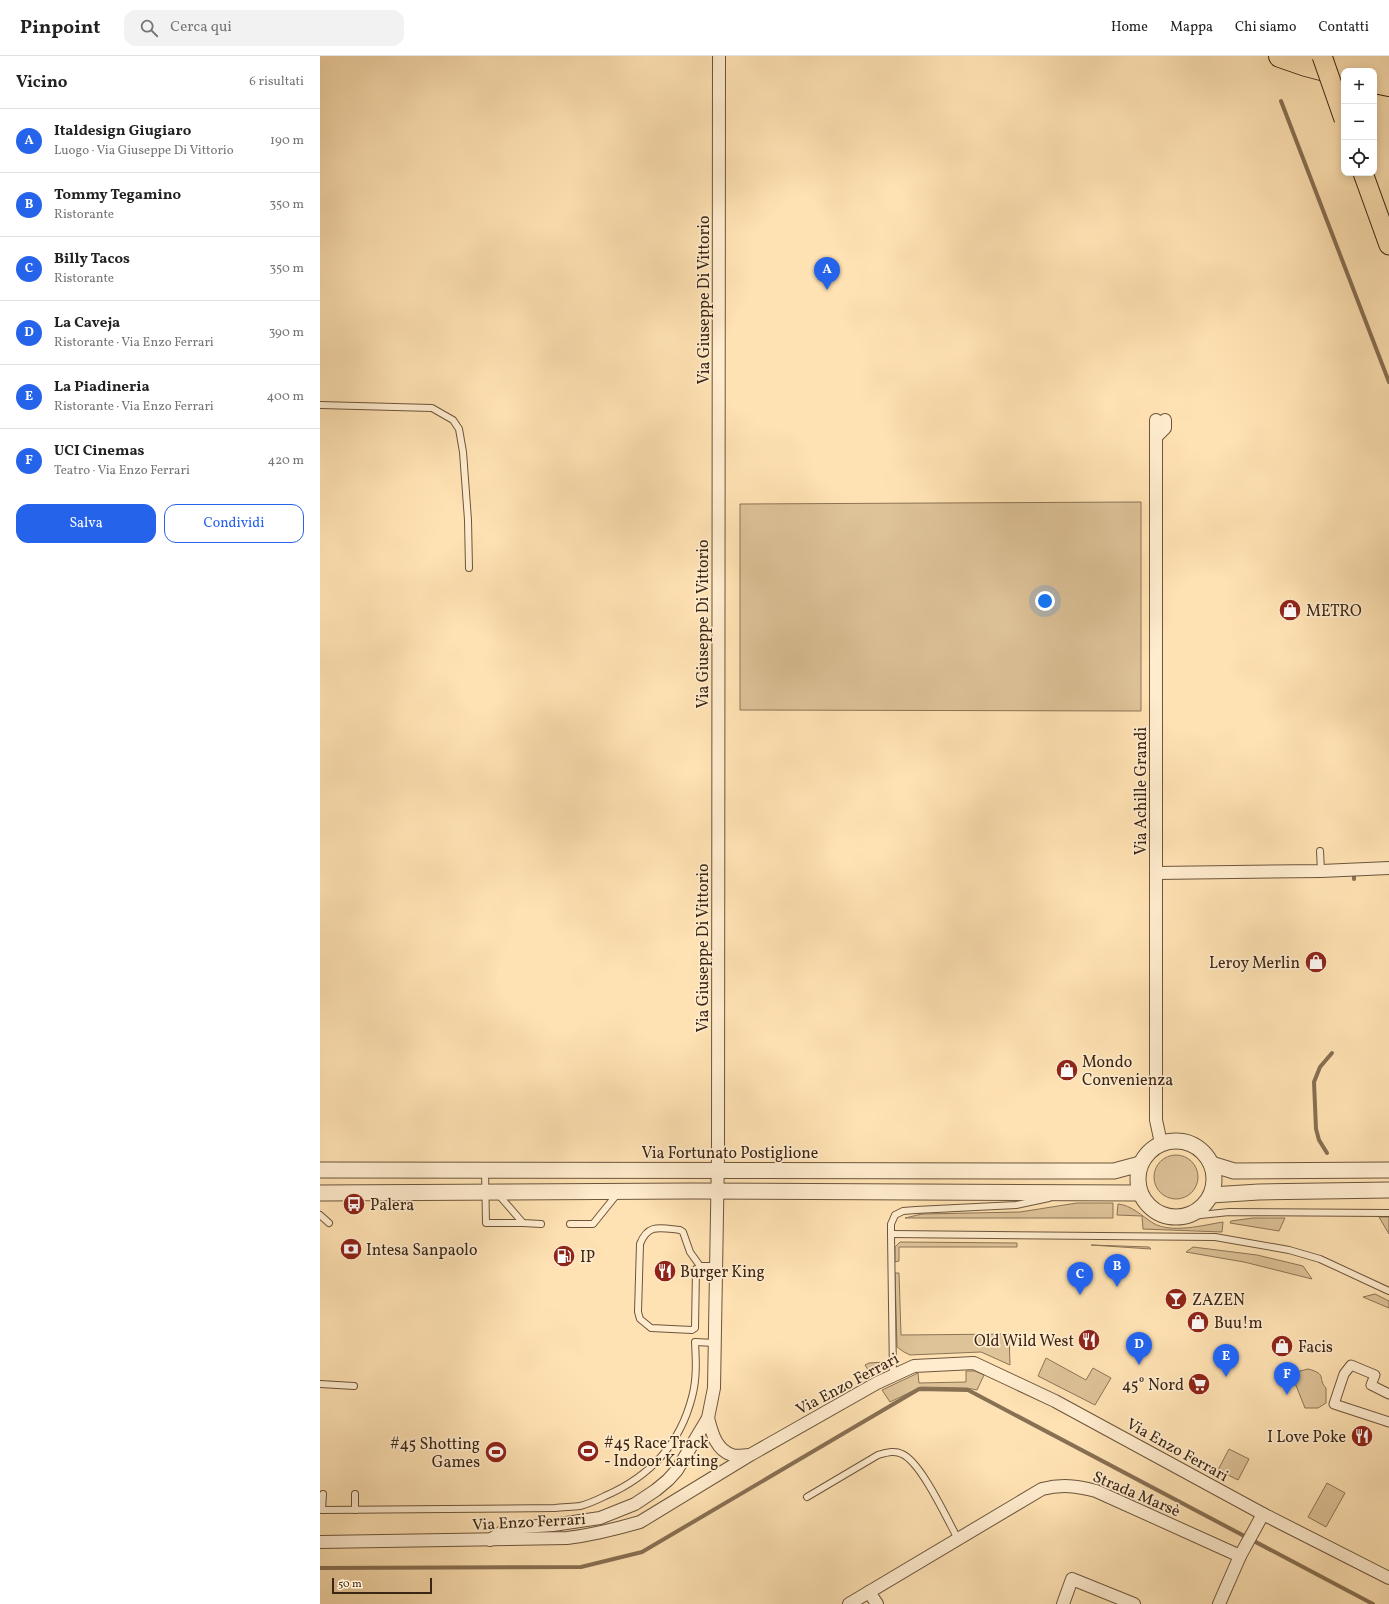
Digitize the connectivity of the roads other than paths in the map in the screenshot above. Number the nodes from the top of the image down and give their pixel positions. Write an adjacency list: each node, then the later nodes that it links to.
1 (719, 56): 25 (street, Via Giuseppe Di Vittorio)
2 (1280, 56): 6 (highway)
3 (1322, 56): 9 (main road, bridge)
4 (1344, 56): 5 (highway)
5 (1389, 64)
6 (1341, 74)
7 (1377, 83): 8 (highway)
8 (1389, 85)
9 (1341, 110)
10 (1364, 176): 11 (main road)
11 (1389, 245)
12 (320, 405): 14 (lane)
13 (1160, 420): 18 (street, Via Achille Grandi)
14 (469, 568)
15 (1320, 852): 17 (lane)
16 (1389, 868): 17 (street)
17 (1321, 871): 18 (street)
18 (1156, 873): 19 (street, Via Achille Grandi)
19 (1161, 1143): 20 (street); 21 (street)
20 (1140, 1164): 25 (street, Via Fortunato Postiglione); 32 (street)
21 (1211, 1164): 24 (street); 33 (street)
22 (320, 1170): 23 (street, Via Fortunato Postiglione)
23 (485, 1170): 25 (street, Via Fortunato Postiglione); 28 (lane)
24 (1389, 1170)
25 (718, 1171): 27 (street, Via Giuseppe Di Vittorio)
26 (1389, 1190): 33 (street)
27 (718, 1191): 29 (street); 30 (street); 42 (street, Via Giuseppe Di Vittorio)
28 (491, 1192): 29 (street); 31 (street); 38 (lane); 38 (lane)
29 (619, 1192): 40 (lane)
30 (1077, 1192): 32 (street); 41 (lane)
31 (320, 1193)
32 (1140, 1193): 36 (street)
33 (1211, 1195): 36 (street)
34 (1389, 1213): 36 (lane)
35 (320, 1215): 37 (lane)
36 (1182, 1216)
37 (329, 1223)
38 (523, 1223): 39 (lane)
39 (541, 1224)
40 (570, 1224)
41 (891, 1234): 44 (lane); 48 (lane)
42 (715, 1266): 43 (lane); 47 (street, Via Giuseppe Di Vittorio)
43 (698, 1268): 45 (lane); 45 (lane)
44 (1389, 1291)
45 (692, 1330): 46 (lane)
46 (695, 1342): 47 (lane); 58 (lane)
47 (715, 1343): 52 (street, Via Giuseppe Di Vittorio)
48 (893, 1375): 54 (street, Via Enzo Ferrari); 59 (street, Via Enzo Ferrari)
49 (320, 1384): 50 (lane)
50 (354, 1386)
51 (1389, 1394): 53 (street)
52 (708, 1418): 54 (street); 61 (street)
53 (1389, 1422)
54 (750, 1455): 61 (street, Via Enzo Ferrari)
55 (323, 1494): 58 (lane)
56 (355, 1494): 58 (lane)
57 (807, 1497): 60 (lane)
58 (355, 1510)
59 (1263, 1514): 63 (street); 64 (street, Via Enzo Ferrari)
60 (958, 1539): 63 (street, Strada Marsè); 65 (street, Strada Marsè)
61 (490, 1540): 62 (street, Via Enzo Ferrari)
62 (320, 1542)
63 (1242, 1552): 70 (street)
64 (1389, 1578)
65 (869, 1592): 66 (street, Strada Marsè); 67 (street)
66 (849, 1604)
67 (877, 1604)
68 (1063, 1604): 69 (street)
69 (1134, 1604)
70 (1219, 1604)

